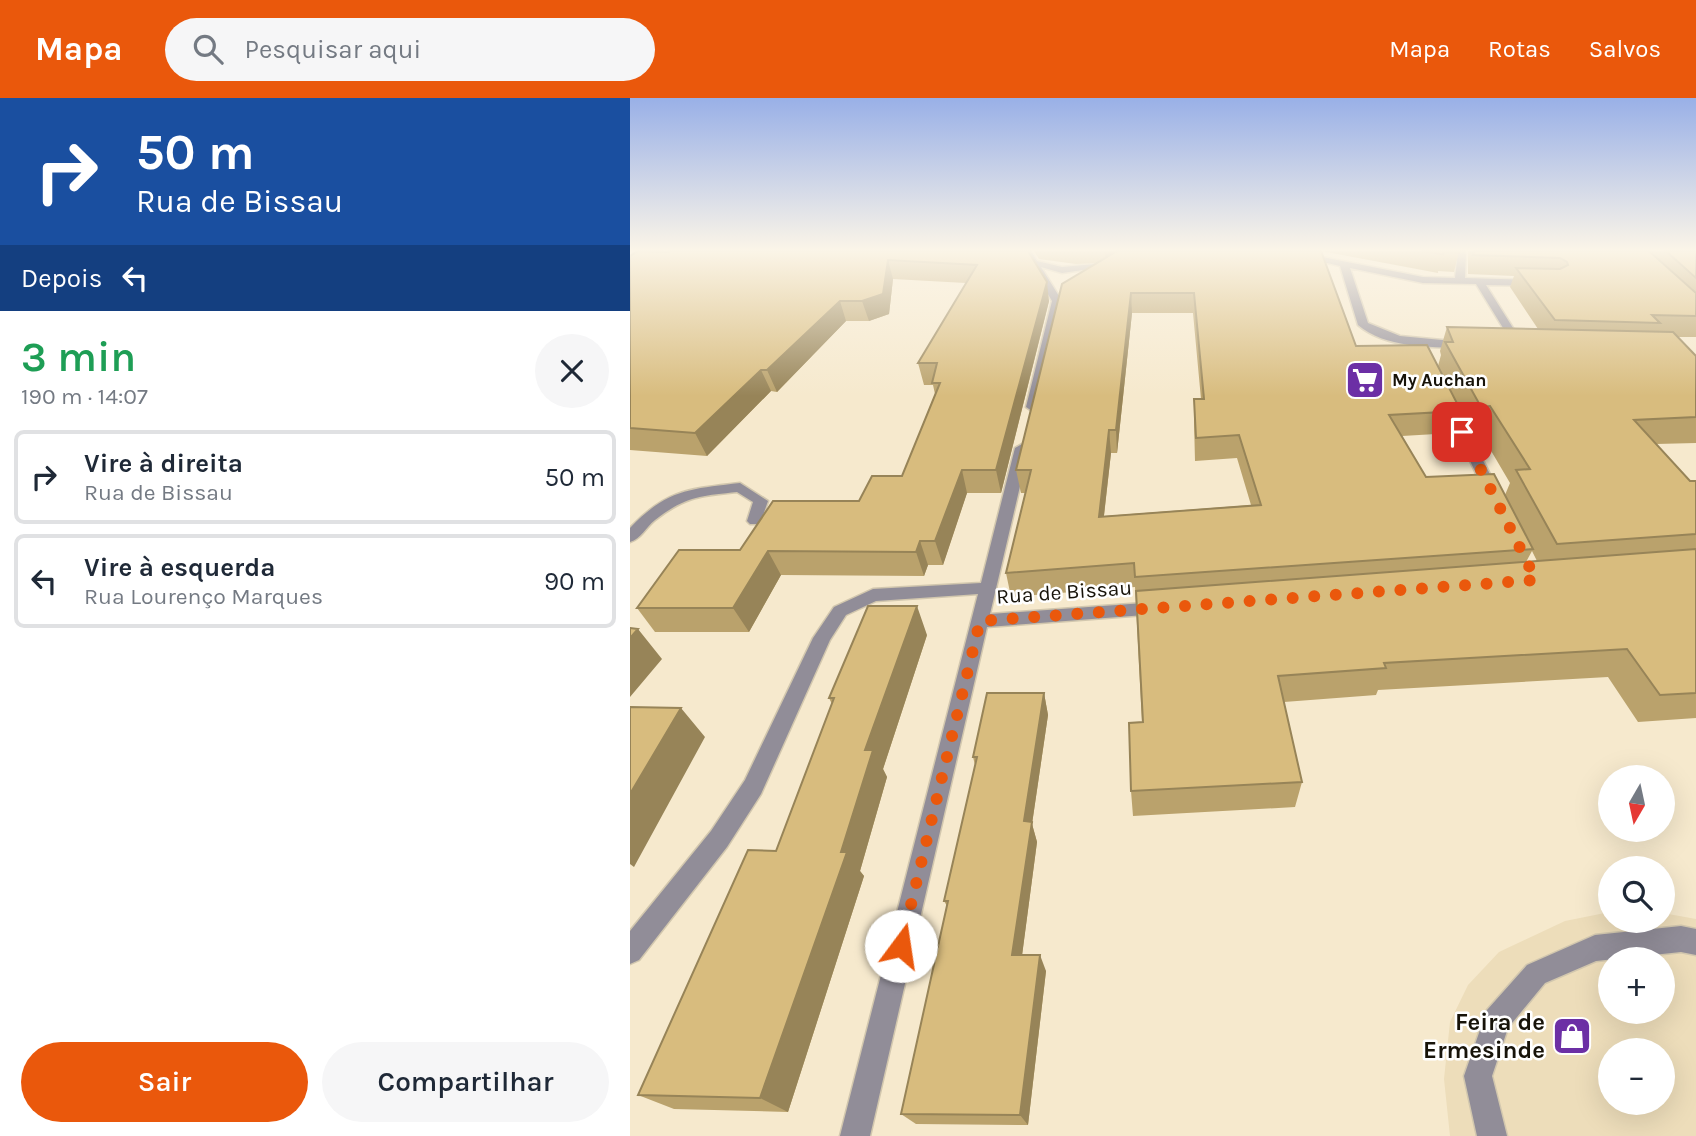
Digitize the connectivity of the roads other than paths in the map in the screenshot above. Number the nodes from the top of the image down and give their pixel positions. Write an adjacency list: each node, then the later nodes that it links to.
1 (1063, 299): 10 (street)
2 (1355, 299): 4 (street)
3 (1489, 299): 5 (street)
4 (1472, 345)
5 (1534, 347)
6 (1443, 394): 7 (street)
7 (1499, 506)
8 (755, 522): 9 (street)
9 (630, 537)
10 (988, 588): 12 (street); 14 (street)
11 (1181, 606): 12 (street, Rua de Bissau)
12 (980, 621): 15 (street)
13 (1696, 942): 16 (street)
14 (630, 951)
15 (855, 1136)
16 (1492, 1136)

